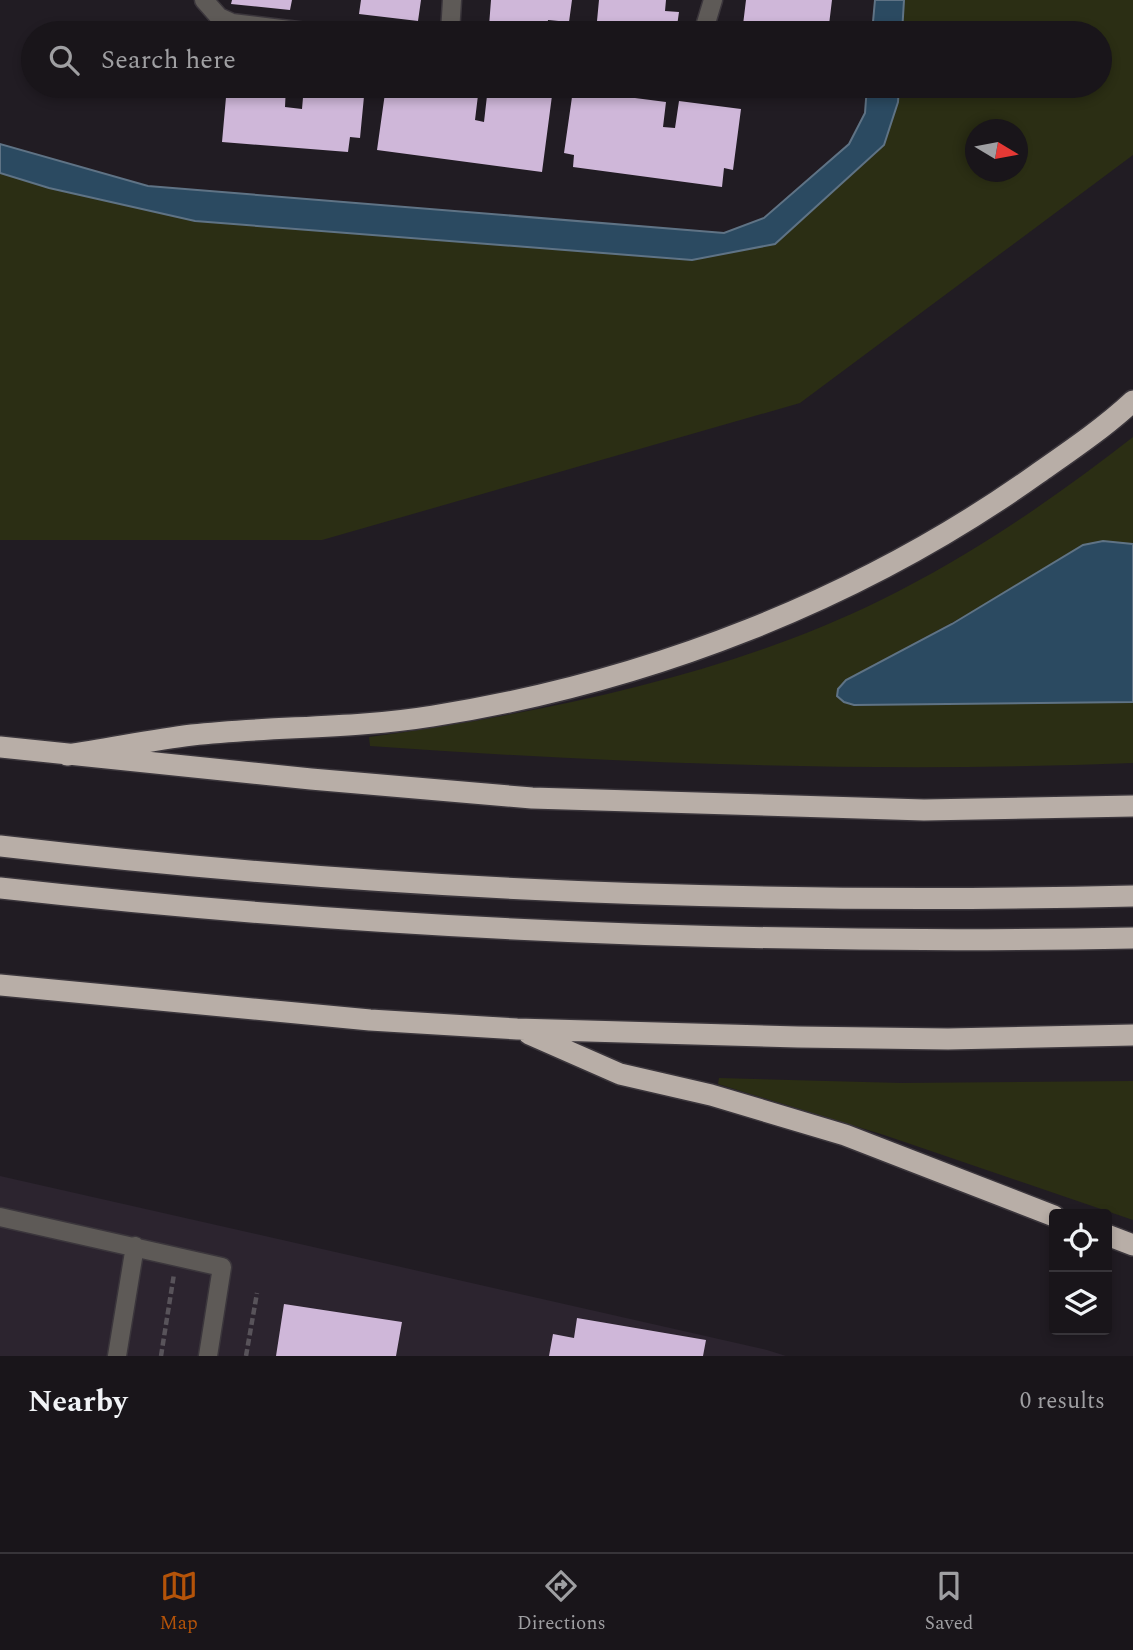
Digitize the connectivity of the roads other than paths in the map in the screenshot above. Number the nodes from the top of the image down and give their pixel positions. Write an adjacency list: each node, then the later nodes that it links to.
1 (204, 0): 4 (street)
2 (452, 0): 5 (street)
3 (713, 0): 6 (street)
4 (228, 21)
5 (451, 21)
6 (707, 21)
7 (1133, 401): 9 (highway)
8 (0, 747): 9 (highway)
9 (67, 755): 10 (highway)
10 (1133, 806)
11 (0, 846): 13 (highway)
12 (0, 888): 14 (highway)
13 (1133, 896)
14 (1133, 938)
15 (0, 985): 16 (highway)
16 (517, 1029): 17 (highway); 18 (highway)
17 (1133, 1035)
18 (1049, 1214)
19 (0, 1217): 22 (street)
20 (1112, 1238): 21 (highway)
21 (1133, 1245)
22 (135, 1246): 23 (street); 24 (street)
23 (117, 1356)
24 (208, 1356)

